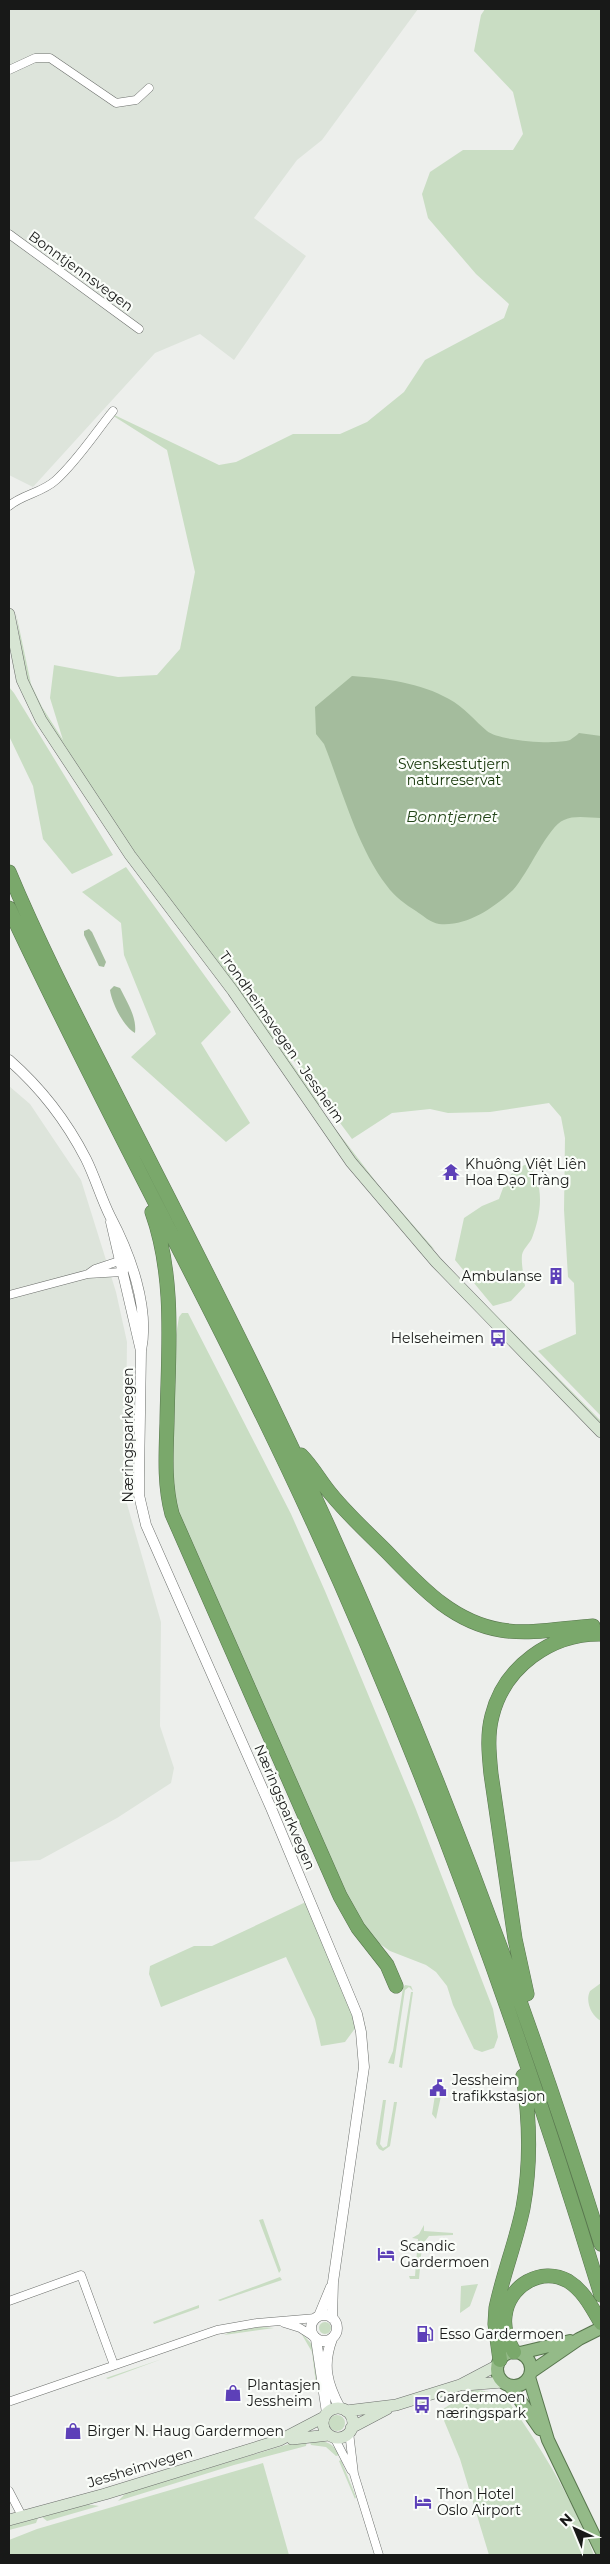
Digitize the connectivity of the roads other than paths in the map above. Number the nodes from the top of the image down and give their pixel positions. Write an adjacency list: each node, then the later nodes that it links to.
1 (9, 70): 2 (street)
2 (149, 88)
3 (9, 234): 4 (street, Bonntjennsvegen)
4 (139, 329)
5 (113, 411): 6 (street)
6 (9, 506)
7 (9, 614): 19 (main road, Trondheimsvegen - Jessheim)
8 (9, 872): 20 (highway)
9 (9, 908): 11 (highway)
10 (9, 1060): 12 (street, Næringsparkvegen)
11 (135, 1164): 23 (highway); 25 (highway)
12 (110, 1216): 13 (street, Næringsparkvegen); 14 (street, Næringsparkvegen)
13 (119, 1261): 14 (street); 15 (street, Næringsparkvegen); 16 (street)
14 (130, 1264): 15 (street); 18 (street, Næringsparkvegen)
15 (122, 1272): 16 (street); 18 (street, Næringsparkvegen)
16 (88, 1274): 17 (street)
17 (9, 1295)
18 (141, 1351): 27 (street, Næringsparkvegen)
19 (601, 1432)
20 (292, 1447): 21 (highway); 24 (highway)
21 (601, 1626)
22 (601, 1634): 24 (highway)
23 (396, 1986)
24 (532, 2032): 26 (highway)
25 (517, 2040): 28 (highway); 39 (highway)
26 (601, 2244)
27 (333, 2282): 30 (street, Næringsparkvegen); 31 (street, Næringsparkvegen)
28 (601, 2295)
29 (9, 2301): 40 (street)
30 (317, 2317): 31 (street); 32 (street); 35 (street, Næringsparkvegen)
31 (332, 2318): 36 (street, Næringsparkvegen)
32 (280, 2322): 35 (street); 40 (street)
33 (601, 2323): 38 (highway)
34 (601, 2328): 37 (highway)
35 (315, 2338): 36 (street); 47 (street, Næringsparkvegen)
36 (332, 2338): 46 (street, Næringsparkvegen)
37 (579, 2339): 38 (highway); 41 (highway)
38 (517, 2353): 39 (highway); 41 (highway)
39 (499, 2363): 42 (highway); 43 (main road)
40 (114, 2365): 44 (street)
41 (530, 2375): 42 (highway); 51 (highway)
42 (507, 2384): 43 (main road); 51 (highway)
43 (460, 2385): 45 (main road)
44 (11, 2401)
45 (396, 2405): 46 (main road); 48 (main road)
46 (343, 2410): 47 (main road); 48 (main road)
47 (325, 2415): 49 (main road); 50 (main road, Jessheimvegen)
48 (350, 2430): 49 (main road); 52 (street)
49 (332, 2436): 50 (main road, Jessheimvegen); 52 (street)
50 (280, 2440): 54 (main road, Jessheimvegen)
51 (548, 2440): 56 (highway)
52 (354, 2474): 57 (street)
53 (9, 2491): 54 (street)
54 (22, 2516): 55 (main road, Jessheimvegen)
55 (9, 2520)
56 (601, 2550)
57 (379, 2555)

